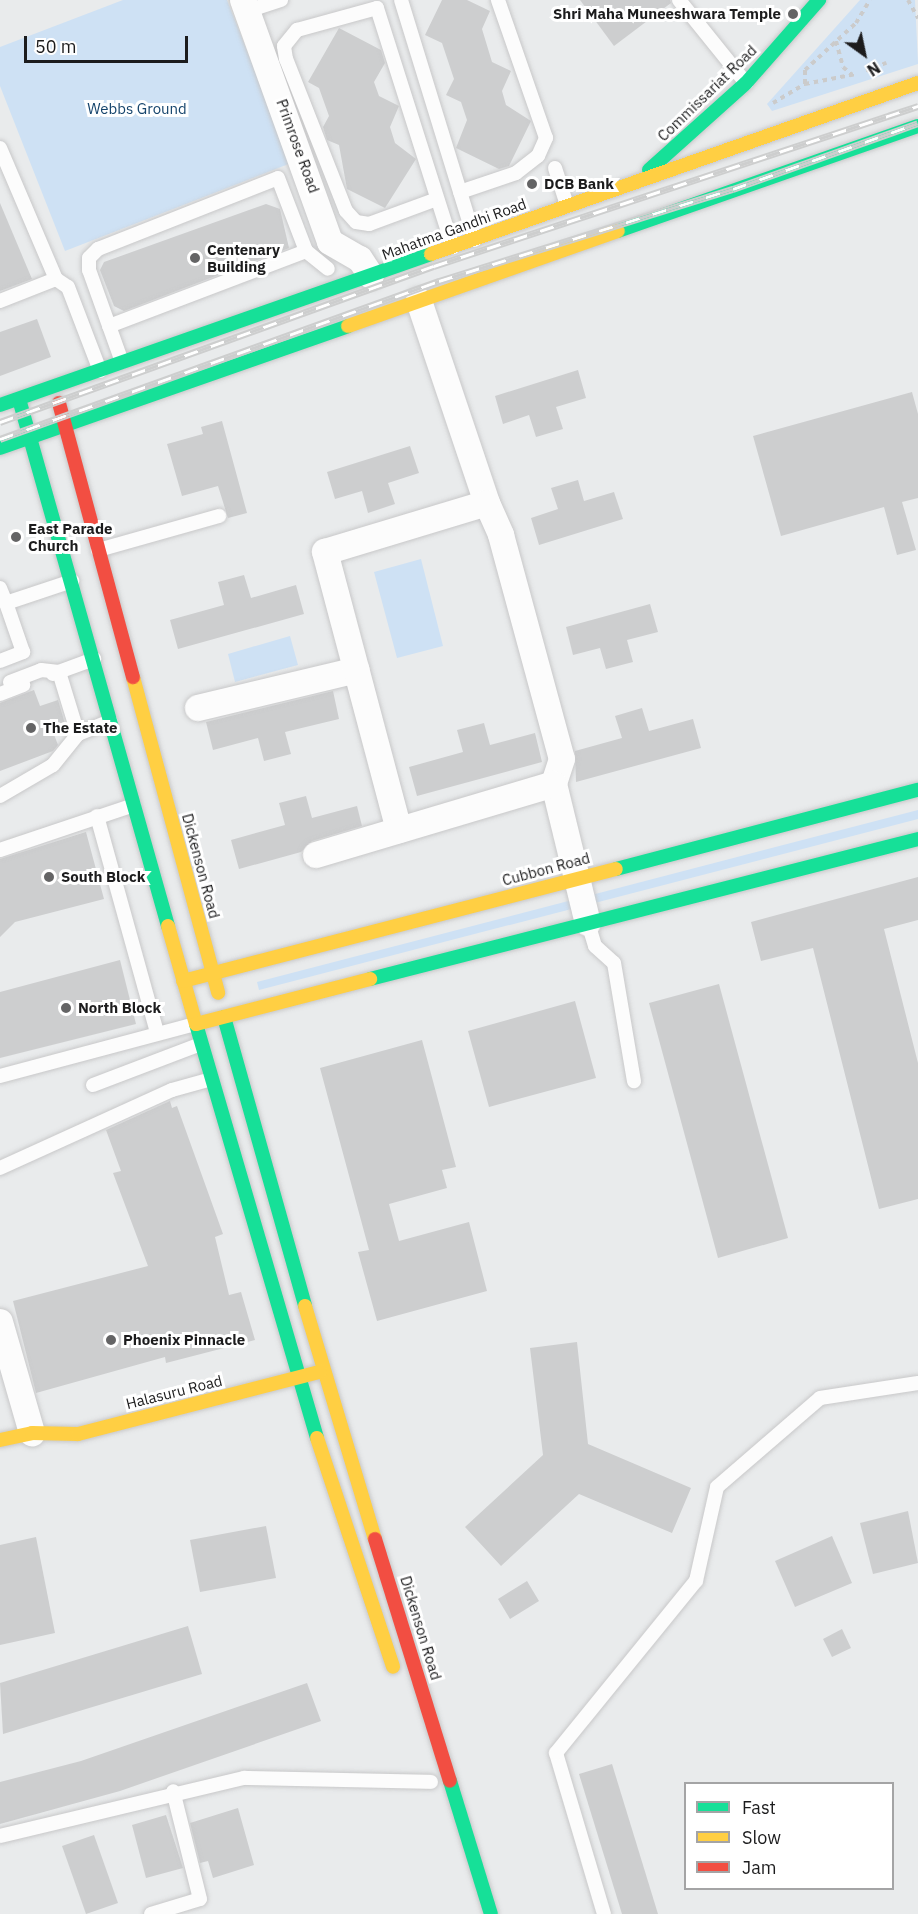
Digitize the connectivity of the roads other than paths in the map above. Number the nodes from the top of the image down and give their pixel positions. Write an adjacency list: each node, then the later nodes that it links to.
1 (281, 0): 6 (lane)
2 (498, 0): 14 (lane)
3 (679, 0): 8 (lane)
4 (819, 0): 8 (main road, Commissariat Road)
5 (400, 1): 7 (lane); 14 (lane)
6 (245, 6): 21 (street, Primrose Road)
7 (377, 8): 15 (lane); 15 (lane)
8 (746, 83): 13 (main road, Commissariat Road)
9 (918, 83): 13 (main road, Mahatma Gandhi Road)
10 (918, 126): 23 (main road)
11 (0, 148): 22 (lane)
12 (555, 168): 16 (lane)
13 (639, 180): 16 (main road, Mahatma Gandhi Road)
14 (460, 192): 17 (lane)
15 (437, 199): 18 (lane)
16 (567, 206): 17 (main road, Mahatma Gandhi Road)
17 (475, 240): 18 (main road, Mahatma Gandhi Road)
18 (453, 247): 21 (main road, Mahatma Gandhi Road)
19 (306, 251): 20 (lane); 25 (lane); 25 (lane)
20 (328, 270)
21 (371, 276): 26 (main road, Mahatma Gandhi Road)
22 (56, 279): 24 (lane); 27 (lane)
23 (419, 300): 31 (main road); 34 (street)
24 (0, 301)
25 (109, 326): 26 (lane)
26 (123, 364): 27 (main road, Mahatma Gandhi Road)
27 (100, 371): 28 (main road, Mahatma Gandhi Road)
28 (54, 387): 29 (main road, Mahatma Gandhi Road); 31 (main road, Dickenson Road)
29 (19, 399): 30 (main road, Mahatma Gandhi Road); 32 (main road)
30 (0, 405)
31 (66, 424): 32 (main road); 36 (main road, Dickenson Road)
32 (32, 436): 33 (main road); 37 (main road)
33 (0, 448)
34 (487, 503): 43 (street); 49 (street)
35 (219, 516): 36 (lane)
36 (98, 550): 60 (main road, Dickenson Road)
37 (72, 581): 39 (lane); 40 (main road)
38 (0, 588): 39 (lane)
39 (6, 603): 41 (lane)
40 (94, 658): 42 (lane); 47 (main road)
41 (0, 662)
42 (65, 669): 44 (lane); 45 (lane); 48 (lane)
43 (357, 670): 46 (street); 54 (street)
44 (10, 682)
45 (0, 694)
46 (198, 708)
47 (113, 720): 48 (lane); 52 (main road)
48 (85, 731): 51 (lane)
49 (554, 784): 54 (street); 58 (street)
50 (918, 790): 58 (main road, Cubbon Road)
51 (0, 796)
52 (134, 805): 53 (lane); 61 (main road)
53 (97, 816): 56 (lane); 64 (lane)
54 (399, 830): 57 (street)
55 (918, 839): 59 (main road)
56 (0, 850)
57 (316, 855)
58 (580, 876): 59 (street); 60 (main road, Cubbon Road)
59 (588, 923): 62 (main road); 68 (lane)
60 (212, 972): 61 (main road, Cubbon Road); 62 (main road, Dickenson Road)
61 (183, 981): 63 (main road)
62 (224, 1017): 63 (main road); 72 (main road, Dickenson Road)
63 (196, 1023): 64 (lane); 65 (main road)
64 (157, 1033): 66 (lane)
65 (201, 1044): 67 (main road); 69 (lane)
66 (0, 1076)
67 (212, 1079): 70 (lane); 73 (main road)
68 (634, 1081)
69 (93, 1085)
70 (0, 1167)
71 (0, 1322): 79 (street)
72 (318, 1353): 73 (main road); 75 (main road, Dickenson Road)
73 (291, 1360): 74 (main road); 76 (main road)
74 (275, 1364)
75 (324, 1371): 76 (main road, Halasuru Road); 86 (main road, Dickenson Road)
76 (298, 1378): 79 (main road, Halasuru Road); 81 (main road)
77 (918, 1383): 87 (lane)
78 (58, 1418): 79 (main road, Halasuru Road)
79 (32, 1433): 80 (main road, Halasuru Road)
80 (0, 1440)
81 (398, 1680)
82 (431, 1782): 83 (lane)
83 (173, 1791): 84 (lane); 85 (lane)
84 (0, 1836)
85 (151, 1914)
86 (491, 1914)
87 (604, 1914)

